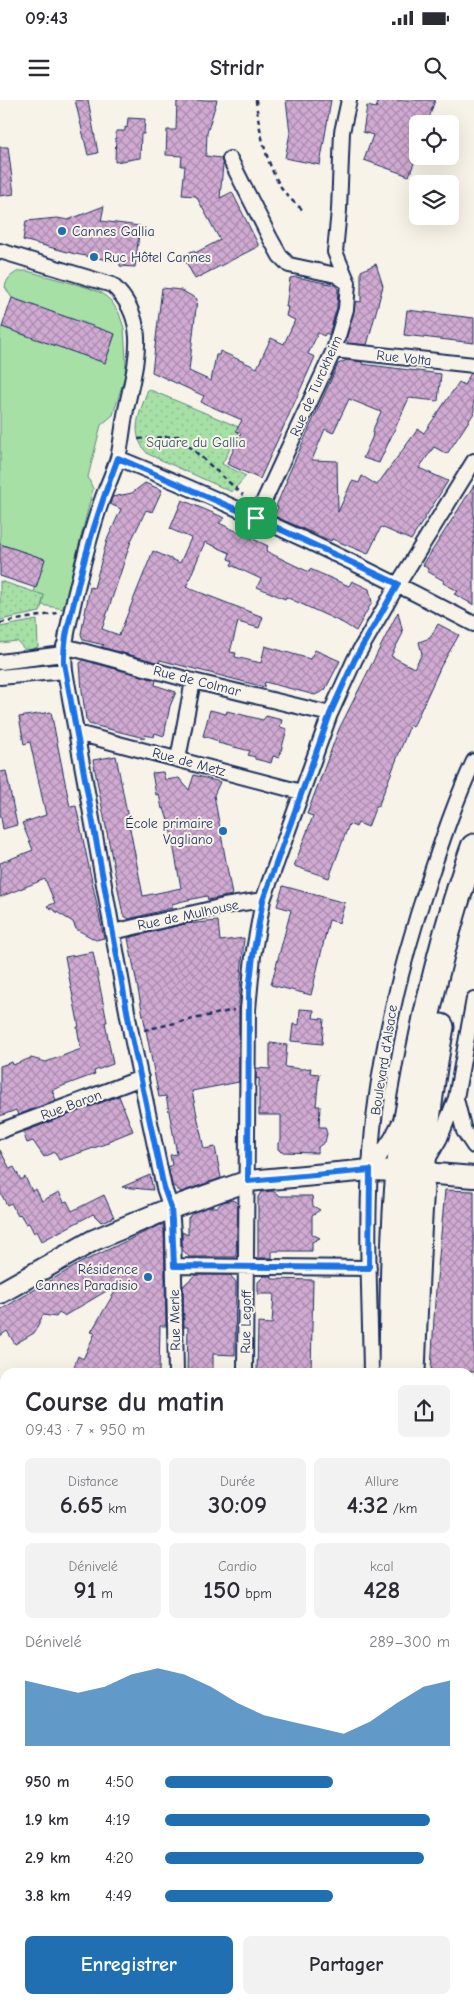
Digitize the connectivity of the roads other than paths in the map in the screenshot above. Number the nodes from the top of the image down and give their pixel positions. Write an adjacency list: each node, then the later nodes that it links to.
1 (348, 100): 4 (street)
2 (230, 159): 4 (street)
3 (0, 252): 7 (street, Rue Merle)
4 (348, 283): 5 (street, Rue de Turckheim)
5 (334, 350): 6 (street, Rue Volta); 9 (street, Rue de Turckheim)
6 (474, 365)
7 (118, 458): 9 (street); 12 (street, Rue Merle)
8 (474, 461): 10 (street, Rue Legoff)
9 (258, 514): 10 (street)
10 (398, 584): 11 (street); 17 (street, Rue Legoff)
11 (474, 624)
12 (64, 650): 13 (street); 14 (street, Rue Merle); 16 (street, Rue de Colmar)
13 (0, 662)
14 (65, 670): 15 (street); 18 (street, Rue Merle)
15 (0, 677)
16 (193, 681): 17 (street, Rue de Colmar); 19 (street)
17 (330, 714): 21 (street, Rue Legoff)
18 (77, 733): 19 (street, Rue de Metz); 25 (street, Rue Merle)
19 (178, 759): 21 (street, Rue de Metz)
20 (474, 761): 32 (street, Boulevard d'Alsace)
21 (302, 792): 24 (street, Rue Legoff)
22 (474, 846): 29 (highway)
23 (474, 894): 33 (highway)
24 (263, 900): 25 (street, Rue de Mulhouse); 35 (street, Rue Legoff)
25 (113, 932): 27 (street, Rue Merle)
26 (474, 999): 28 (street)
27 (141, 1078): 30 (street, Rue Baron); 36 (street, Rue Merle)
28 (456, 1098): 31 (street); 33 (street)
29 (410, 1100): 32 (street); 33 (highway)
30 (0, 1131)
31 (474, 1146)
32 (370, 1170): 33 (main road); 35 (main road); 39 (street, Boulevard d'Alsace)
33 (410, 1172): 34 (main road); 44 (highway); 45 (highway)
34 (474, 1177)
35 (248, 1181): 36 (main road); 38 (street, Rue Legoff)
36 (171, 1208): 37 (street, Rue Merle); 40 (main road)
37 (174, 1266): 38 (street); 41 (street, Rue Merle)
38 (247, 1266): 39 (street); 42 (street, Rue Legoff)
39 (369, 1268): 43 (street, Boulevard d'Alsace)
40 (0, 1293)
41 (176, 1368)
42 (246, 1368)
43 (371, 1368)
44 (392, 1368)
45 (412, 1368)

